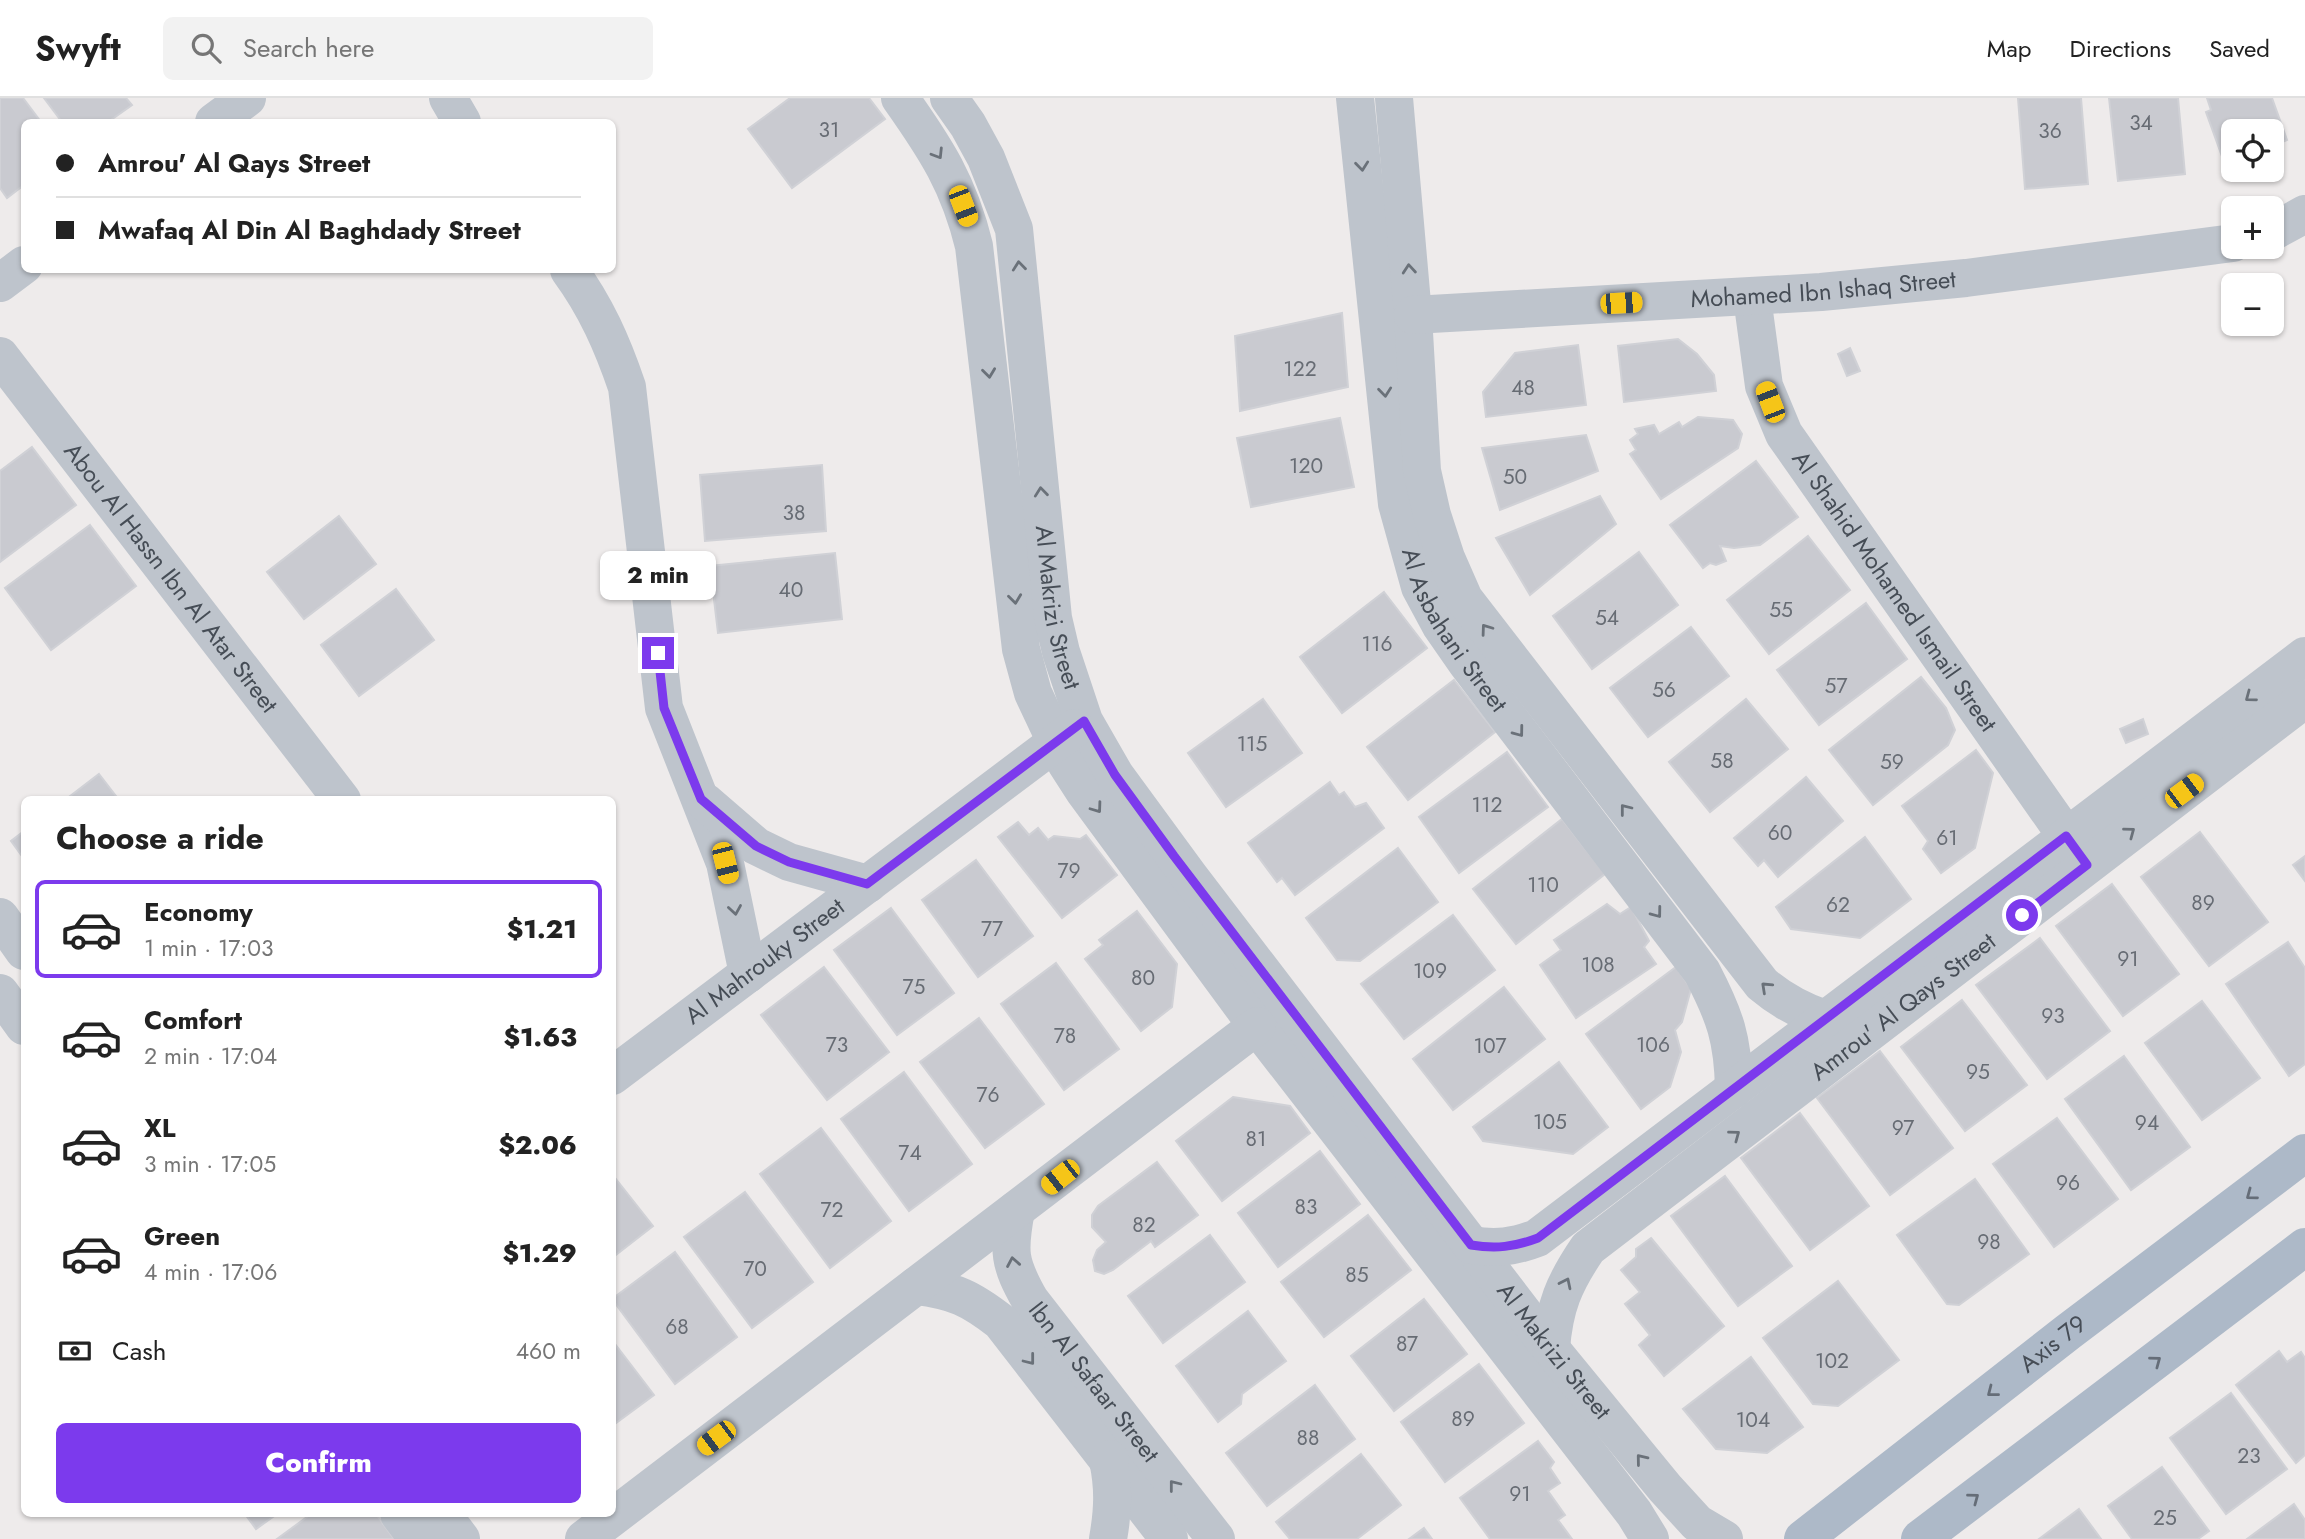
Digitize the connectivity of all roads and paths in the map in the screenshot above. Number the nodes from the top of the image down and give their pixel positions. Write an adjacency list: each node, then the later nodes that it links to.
1 (247, 98): 6 (street)
2 (900, 98): 18 (street, Al Makrizi Street, one-way to 18)
3 (949, 98): 18 (street, Al Makrizi Street, one-way to 3)
4 (1355, 98): 31 (street, Al Asbahani Street, one-way to 31)
5 (1394, 98): 14 (street, Al Asbahani Street, one-way to 5)
6 (218, 119)
7 (2305, 214): 8 (street)
8 (2284, 225)
9 (2221, 245): 13 (street, Mohamed Ibn Ishaq Street)
10 (21, 267): 12 (street)
11 (571, 273): 20 (street)
12 (0, 283)
13 (1752, 297): 14 (street, Mohamed Ibn Ishaq Street); 21 (street, Al Shahid Mohamed Ismail Street)
14 (1413, 314): 27 (street, Al Asbahani Street, one-way to 14)
15 (0, 356): 19 (street, Abou Al Hassn Ibn Al Atar Street)
16 (2305, 656): 21 (street, Amrou' Al Qays Street, one-way to 21)
17 (2305, 699): 21 (street, Amrou' Al Qays Street, one-way to 17)
18 (1070, 732): 22 (street, Al Mahrouky Street); 29 (street, Al Makrizi Street, one-way to 29); 34 (street, Al Makrizi Street)
19 (339, 796)
20 (701, 799): 22 (street); 25 (street, one-way to 25)
21 (2076, 851): 27 (street, Amrou' Al Qays Street); 37 (street, Amrou' Al Qays Street, one-way to 21)
22 (867, 884): 25 (street, Al Mahrouky Street)
23 (0, 918): 24 (street)
24 (21, 947)
25 (748, 974): 30 (street, Al Mahrouky Street)
26 (0, 993): 28 (street)
27 (1825, 1019): 31 (street, Amrou' Al Qays Street)
28 (21, 1022)
29 (1257, 1026): 33 (street); 45 (street, Al Makrizi Street)
30 (620, 1061)
31 (1734, 1089): 34 (street, Amrou' Al Qays Street)
32 (2305, 1153): 53 (main road, Axis 79, one-way to 53)
33 (1016, 1210): 36 (street); 38 (street, Ibn Al Safaar Street, one-way to 33)
34 (1471, 1245): 37 (street, Al Makrizi Street)
35 (2305, 1247): 54 (main road, one-way to 35)
36 (916, 1286): 39 (street, Ibn Al Safaar Street, one-way to 39); 41 (street)
37 (1551, 1349): 40 (street, Al Makrizi Street, one-way to 37)
38 (1138, 1437): 39 (street); 51 (street, Ibn Al Safaar Street, one-way to 38)
39 (1108, 1461): 49 (street); 50 (street, Ibn Al Safaar Street)
40 (1665, 1488): 45 (street); 52 (street, Al Makrizi Street)
41 (616, 1514)
42 (400, 1517): 46 (street)
43 (444, 1517): 47 (street)
44 (612, 1517): 48 (street)
45 (1642, 1526)
46 (418, 1539)
47 (461, 1539)
48 (583, 1539)
49 (1108, 1539)
50 (1169, 1539)
51 (1216, 1539)
52 (1724, 1539)
53 (1803, 1539)
54 (1920, 1539)

